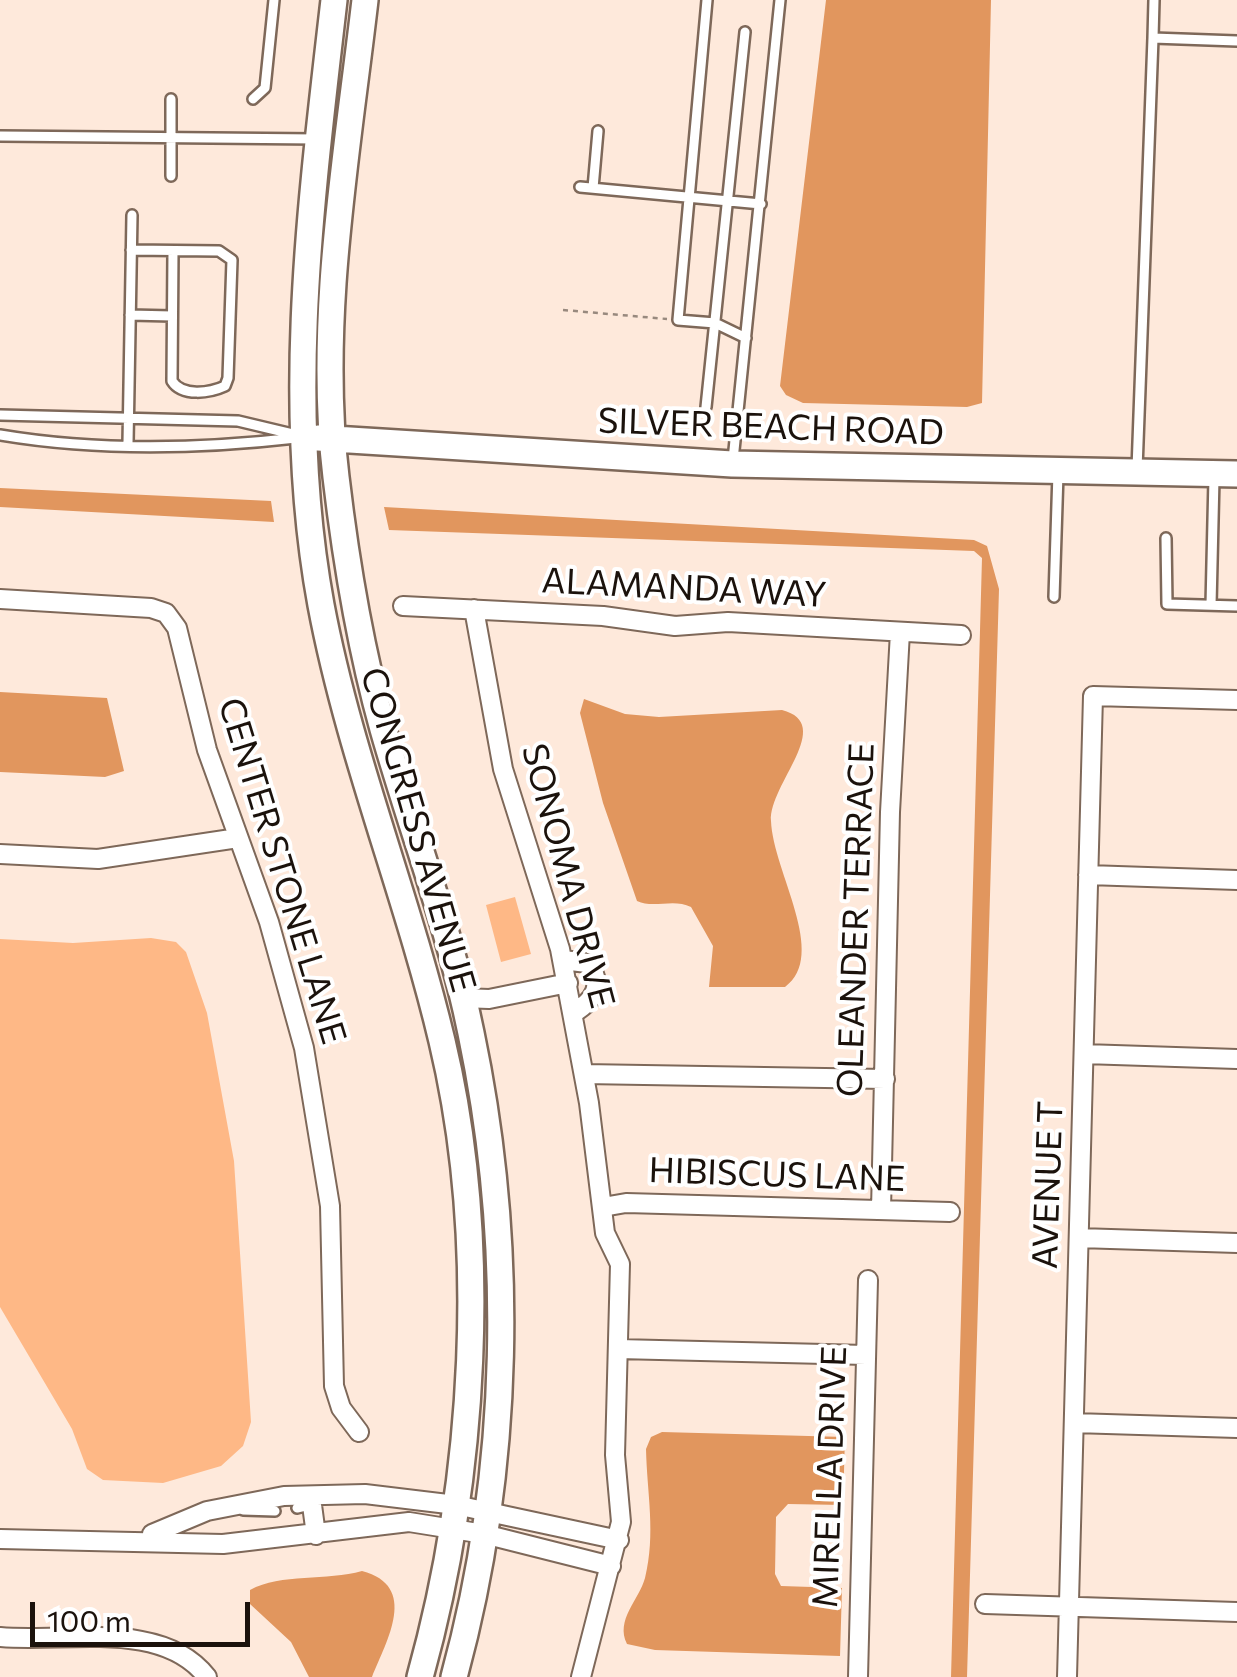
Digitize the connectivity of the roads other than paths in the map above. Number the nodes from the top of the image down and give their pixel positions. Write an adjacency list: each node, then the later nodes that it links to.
1 (274, 0): 11 (lane)
2 (334, 0): 15 (street, CONGRESS AVENUE)
3 (365, 0): 34 (street, CONGRESS AVENUE)
4 (707, 0): 19 (lane)
5 (780, 0): 21 (lane)
6 (1154, 0): 8 (lane)
7 (745, 32): 20 (lane)
8 (1153, 38): 9 (lane); 38 (lane)
9 (1237, 41)
10 (171, 99): 14 (lane)
11 (253, 100)
12 (598, 132): 18 (lane)
13 (0, 136): 14 (lane)
14 (171, 138): 15 (lane); 16 (lane)
15 (318, 139): 33 (street, CONGRESS AVENUE)
16 (171, 176)
17 (580, 186): 18 (lane)
18 (592, 188): 19 (lane)
19 (689, 197): 20 (lane); 27 (lane)
20 (727, 201): 21 (lane); 27 (lane)
21 (761, 204): 28 (lane)
22 (132, 216): 23 (lane)
23 (131, 250): 24 (lane); 25 (lane)
24 (173, 251): 26 (lane); 26 (lane)
25 (130, 315): 26 (lane); 31 (lane)
26 (172, 316)
27 (715, 323): 28 (lane); 29 (lane)
28 (746, 338): 36 (lane)
29 (706, 407)
30 (0, 414): 31 (lane)
31 (128, 418): 33 (lane); 35 (lane)
32 (0, 435): 35 (lane)
33 (304, 437): 34 (street, SILVER BEACH ROAD); 35 (lane); 54 (street, CONGRESS AVENUE)
34 (332, 439): 36 (street, SILVER BEACH ROAD); 57 (street, CONGRESS AVENUE)
35 (128, 443)
36 (732, 464): 37 (street, SILVER BEACH ROAD)
37 (1058, 470): 38 (street, SILVER BEACH ROAD); 41 (lane)
38 (1137, 472): 39 (street, SILVER BEACH ROAD)
39 (1226, 474): 43 (lane)
40 (1166, 538): 43 (lane)
41 (1054, 597)
42 (0, 599): 50 (street, CENTER STONE LANE)
43 (1211, 605): 45 (lane)
44 (403, 606): 46 (street, ALAMANDA WAY)
45 (1237, 606)
46 (474, 609): 47 (street, ALAMANDA WAY); 55 (street, SONOMA DRIVE)
47 (900, 632): 48 (street, ALAMANDA WAY); 62 (street, OLEANDER TERRACE)
48 (961, 636)
49 (1237, 700): 52 (street, AVENUE T)
50 (238, 838): 51 (street); 73 (street, CENTER STONE LANE)
51 (0, 854)
52 (1088, 875): 53 (street); 59 (street, AVENUE T)
53 (1237, 880)
54 (412, 936): 57 (street); 79 (street, CONGRESS AVENUE)
55 (563, 960): 56 (street, SONOMA DRIVE); 58 (street)
56 (568, 983): 57 (street); 58 (street, SONOMA DRIVE)
57 (462, 998): 80 (street, CONGRESS AVENUE)
58 (574, 1013): 61 (street, SONOMA DRIVE)
59 (1084, 1054): 60 (street); 66 (street, AVENUE T)
60 (1237, 1059)
61 (584, 1074): 62 (street); 63 (street, SONOMA DRIVE)
62 (885, 1079): 64 (street, OLEANDER TERRACE)
63 (602, 1207): 64 (street, HIBISCUS LANE); 69 (street, SONOMA DRIVE)
64 (882, 1210): 65 (street, HIBISCUS LANE)
65 (950, 1212)
66 (1079, 1238): 67 (street); 71 (street, AVENUE T)
67 (1237, 1244)
68 (868, 1280): 70 (street, MIRELLA DRIVE)
69 (618, 1349): 70 (street); 85 (street, SONOMA DRIVE)
70 (866, 1354): 97 (street, MIRELLA DRIVE)
71 (1074, 1423): 72 (street); 90 (street, AVENUE T)
72 (1237, 1428)
73 (359, 1432)
74 (341, 1496): 75 (lane); 76 (street); 79 (street)
75 (304, 1506): 82 (street)
76 (229, 1508): 78 (lane); 84 (street)
77 (275, 1510): 78 (lane)
78 (250, 1511): 86 (street)
79 (454, 1517): 80 (street); 82 (street); 94 (street, CONGRESS AVENUE)
80 (486, 1522): 81 (street); 87 (street); 95 (street, CONGRESS AVENUE)
81 (563, 1528): 85 (street); 87 (street)
82 (316, 1535): 86 (street)
83 (0, 1538): 84 (street)
84 (132, 1538): 86 (street)
85 (618, 1540): 88 (street, SONOMA DRIVE)
86 (251, 1541)
87 (558, 1552): 88 (street)
88 (611, 1566): 96 (street, SONOMA DRIVE)
89 (986, 1604): 90 (street)
90 (1069, 1607): 91 (street); 98 (street, AVENUE T)
91 (1237, 1612)
92 (0, 1637): 93 (street)
93 (207, 1677)
94 (420, 1677)
95 (454, 1677)
96 (581, 1677)
97 (858, 1677)
98 (1067, 1677)

